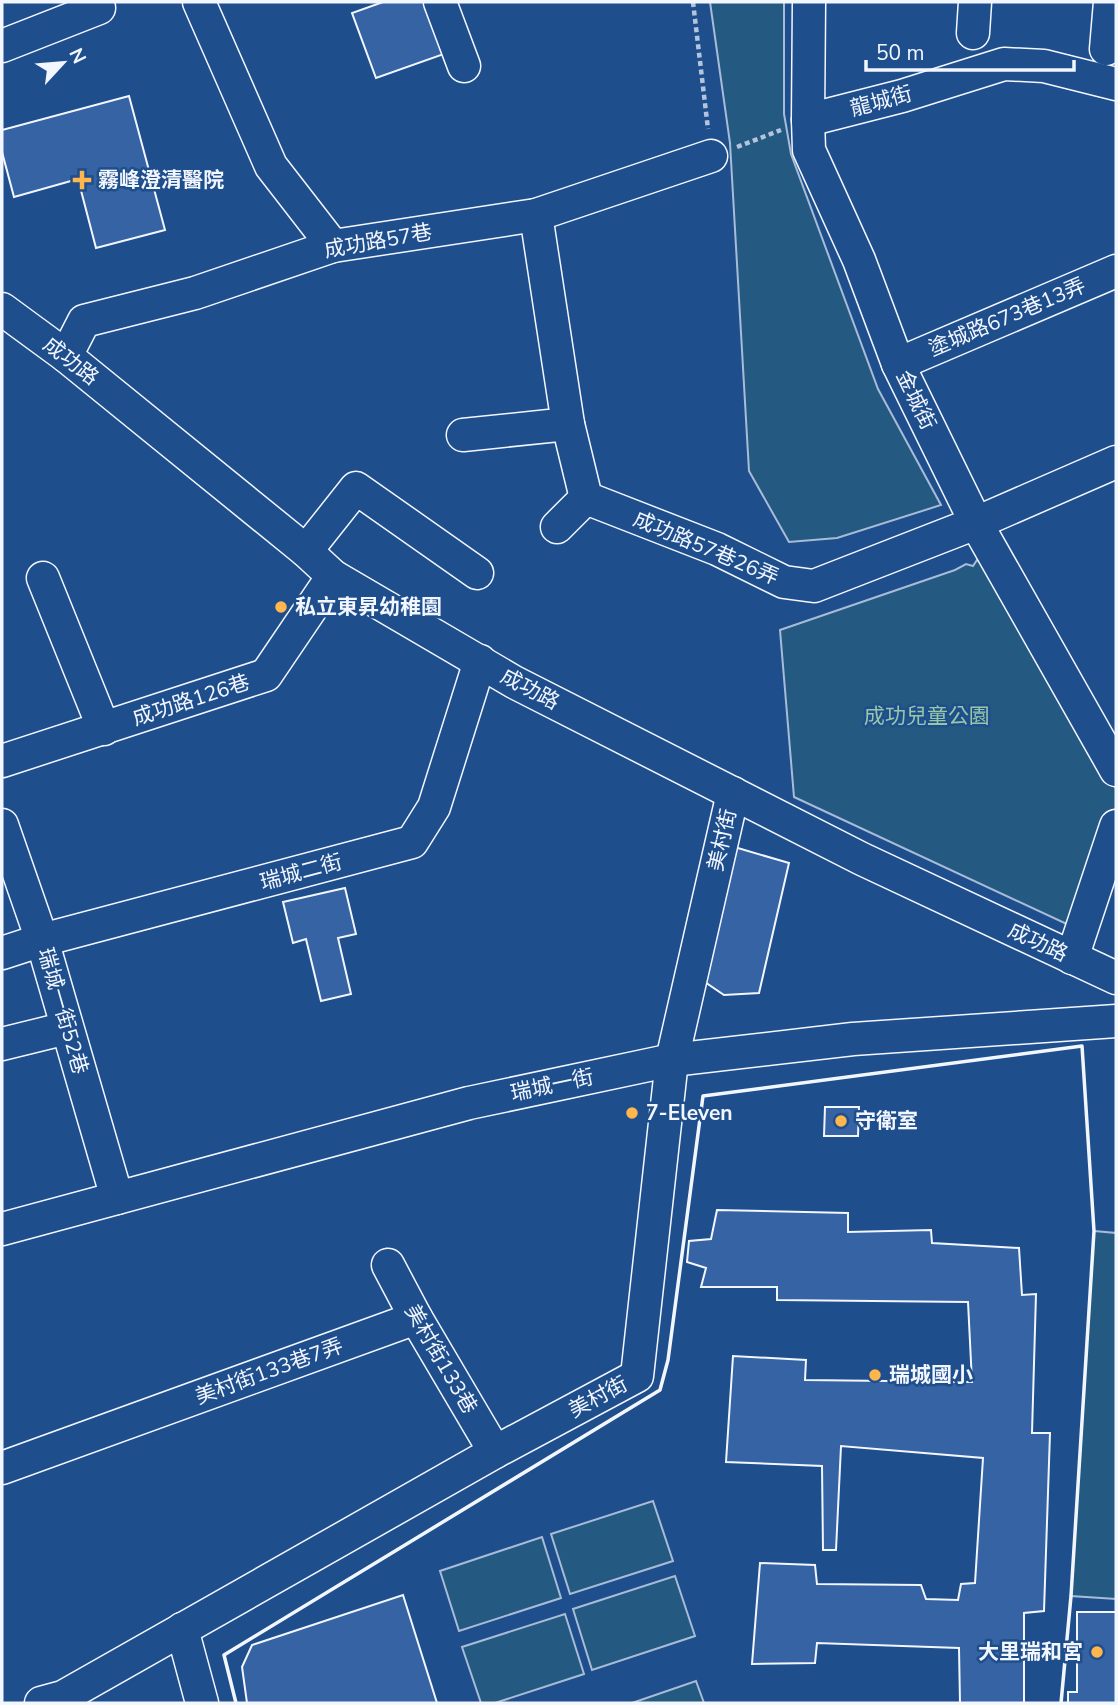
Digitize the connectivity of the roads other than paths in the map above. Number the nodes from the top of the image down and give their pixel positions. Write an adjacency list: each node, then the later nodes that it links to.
1 (200, 2): 15 (street)
2 (440, 2): 10 (street)
3 (809, 2): 12 (street, 金城街)
4 (975, 2): 7 (street)
5 (1110, 2): 9 (street)
6 (99, 8): 8 (street)
7 (973, 33)
8 (2, 46)
9 (1106, 49)
10 (464, 66)
11 (1116, 84): 12 (street, 龍城街)
12 (808, 120): 19 (street, 金城街)
13 (711, 156): 14 (street, 成功路57巷)
14 (536, 215): 15 (street, 成功路57巷); 20 (street)
15 (333, 246): 18 (street, 成功路57巷)
16 (1116, 271): 19 (street, 塗城路673巷13弄)
17 (2, 309): 18 (street, 成功路)
18 (66, 356): 26 (street, 成功路)
19 (898, 363): 24 (street, 金城街)
20 (568, 424): 21 (street); 23 (street)
21 (463, 435)
22 (1116, 462): 24 (street, 成功路57巷26弄)
23 (586, 498): 24 (street, 成功路57巷26弄); 25 (street)
24 (976, 523): 33 (street, 金城街)
25 (557, 527)
26 (306, 551): 27 (street); 28 (street, 成功路)
27 (477, 573)
28 (333, 576): 30 (street, 成功路); 31 (street, 成功路126巷)
29 (43, 578): 31 (street)
30 (480, 661): 34 (street, 成功路); 37 (street, 瑞城二街)
31 (104, 729): 32 (street, 成功路126巷)
32 (2, 761)
33 (1116, 770)
34 (733, 793): 39 (street, 成功路); 44 (street, 美村街)
35 (2, 825): 37 (street, 瑞城一街52巷)
36 (1116, 826): 39 (street)
37 (42, 940): 38 (street, 瑞城二街); 42 (street, 瑞城一街52巷)
38 (2, 953)
39 (1072, 958): 40 (street, 成功路)
40 (1116, 978)
41 (1116, 1021): 44 (street, 瑞城一街)
42 (67, 1028): 43 (street); 45 (street, 瑞城一街52巷)
43 (2, 1044)
44 (671, 1060): 45 (street, 瑞城一街); 49 (street, 美村街)
45 (117, 1198): 46 (street, 瑞城一街)
46 (2, 1229)
47 (388, 1265): 48 (street, 美村街133巷)
48 (416, 1318): 49 (street, 美村街133巷); 50 (street, 美村街133巷7弄)
49 (495, 1452): 51 (street, 美村街)
50 (2, 1468)
51 (182, 1629): 52 (street, 美村街); 53 (street)
52 (41, 1703)
53 (202, 1703)

